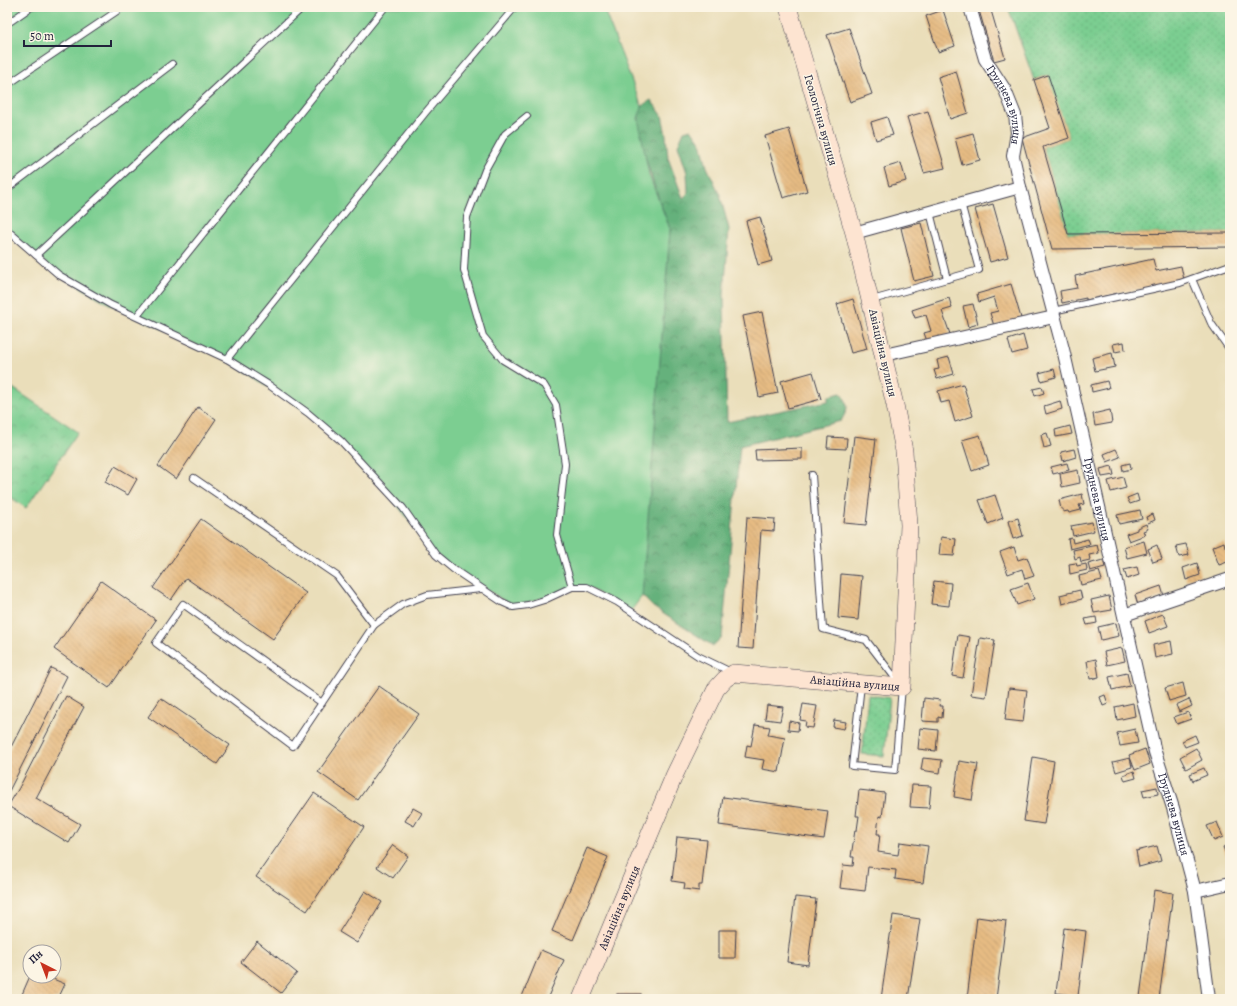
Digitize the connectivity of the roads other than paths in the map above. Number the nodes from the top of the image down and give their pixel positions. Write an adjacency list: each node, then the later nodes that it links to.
1 (31, 7): 8 (lane)
2 (123, 7): 10 (lane)
3 (303, 7): 18 (lane)
4 (385, 7): 24 (lane)
5 (515, 7): 27 (lane)
6 (788, 7): 17 (street, Геологічна вулиця)
7 (970, 7): 12 (street, Груднева вулиця)
8 (7, 13)
9 (172, 64): 13 (lane)
10 (7, 85)
11 (527, 116): 31 (lane)
12 (1020, 187): 14 (street); 23 (street, Груднева вулиця)
13 (7, 189)
14 (961, 203): 15 (street); 20 (lane)
15 (930, 212): 17 (street); 20 (lane)
16 (7, 230): 18 (lane)
17 (854, 233): 22 (street, Авіаційна вулиця)
18 (36, 255): 24 (lane)
19 (1230, 265): 21 (lane)
20 (947, 279): 22 (lane)
21 (1192, 279): 23 (lane); 25 (lane)
22 (871, 301): 26 (street, Авіаційна вулиця)
23 (1054, 314): 26 (street); 33 (street, Груднева вулиця)
24 (137, 316): 27 (lane)
25 (1230, 350)
26 (884, 355): 37 (street, Авіаційна вулиця)
27 (227, 359): 32 (lane)
28 (812, 475): 37 (lane)
29 (194, 478): 34 (lane)
30 (1230, 579): 33 (street)
31 (572, 587): 32 (lane); 35 (lane)
32 (481, 589): 34 (lane)
33 (1124, 615): 40 (street, Груднева вулиця)
34 (374, 625): 38 (lane)
35 (734, 673): 36 (street, Авіаційна вулиця); 41 (street, Авіаційна вулиця)
36 (861, 683): 37 (street, Авіаційна вулиця); 37 (lane)
37 (902, 686)
38 (322, 703): 38 (lane)
39 (1230, 883): 40 (street)
40 (1195, 892): 42 (street, Груднева вулиця)
41 (581, 999)
42 (1209, 999)

